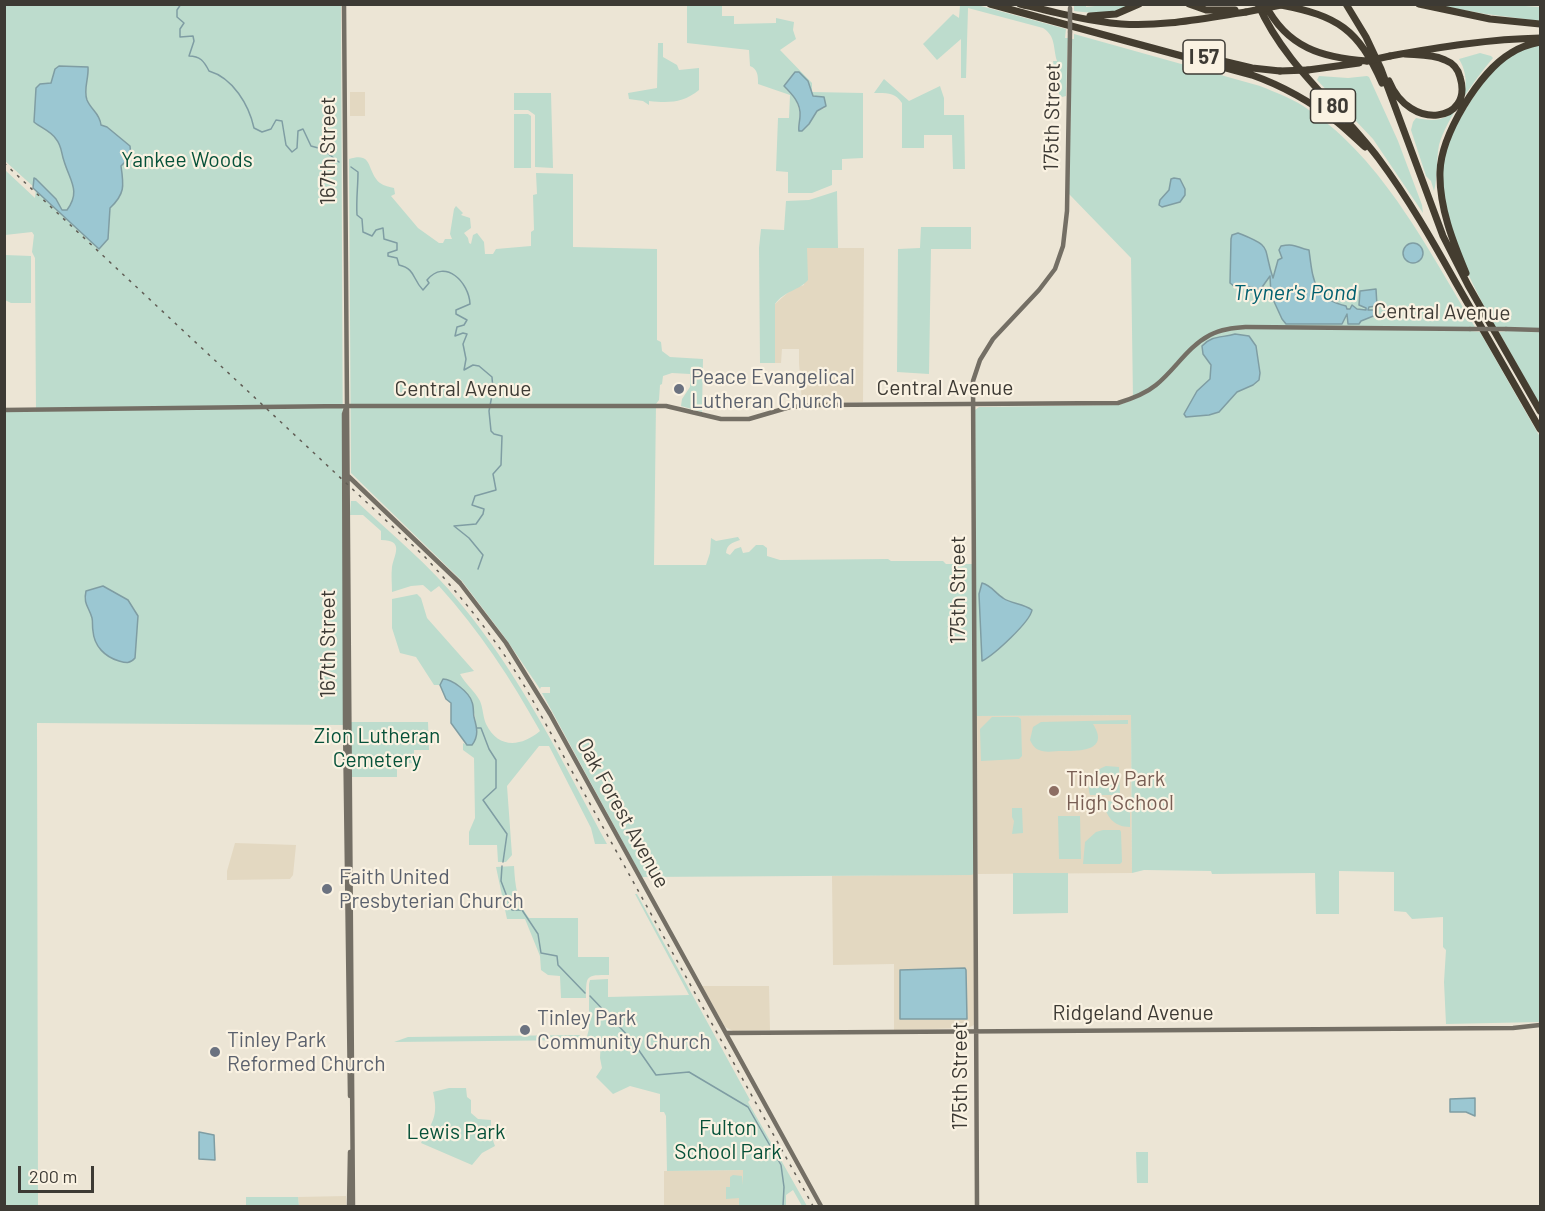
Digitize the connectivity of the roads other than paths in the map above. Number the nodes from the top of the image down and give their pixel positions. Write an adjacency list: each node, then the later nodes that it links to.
1 (344, 4): 28 (street, 167th Street)
2 (990, 4): 20 (highway, I 57)
3 (1020, 4): 16 (highway, I 57)
4 (1026, 4): 5 (highway)
5 (1139, 4)
6 (1189, 4): 13 (highway)
7 (1260, 4): 14 (highway, I 57, bridge); 22 (highway); 24 (highway, I 80)
8 (1346, 4): 18 (highway, I 80)
9 (1419, 4): 15 (highway)
10 (1428, 4): 15 (highway)
11 (1281, 5): 14 (highway, bridge); 23 (highway)
12 (1070, 6): 27 (street, 175th Street, bridge)
13 (1234, 10): 14 (highway, I 57); 16 (highway, I 57)
14 (1245, 10): 16 (highway)
15 (1444, 10): 17 (highway)
16 (1146, 24)
17 (1540, 24)
18 (1366, 37): 21 (highway); 23 (highway, I 80)
19 (1540, 40): 21 (highway); 25 (highway)
20 (1129, 41): 22 (highway, I 57, bridge); 24 (highway)
21 (1405, 54): 22 (highway, bridge)
22 (1355, 62)
23 (1398, 118): 25 (highway, I 80)
24 (1379, 159): 31 (highway, I 80)
25 (1479, 303): 30 (highway, I 80)
26 (1540, 330): 27 (street, Central Avenue, bridge)
27 (972, 404): 28 (street, Central Avenue); 34 (street, 175th Street)
28 (346, 406): 29 (street, Central Avenue); 32 (street, 167th Street)
29 (4, 410)
30 (1540, 411)
31 (1540, 429)
32 (347, 475): 35 (street, Oak Forest Avenue); 36 (street, 167th Street)
33 (1540, 1025): 34 (street, Ridgeland Avenue)
34 (976, 1030): 35 (street, Ridgeland Avenue); 38 (street, 175th Street)
35 (726, 1033): 37 (street, Oak Forest Avenue)
36 (351, 1206)
37 (821, 1206)
38 (977, 1206)

